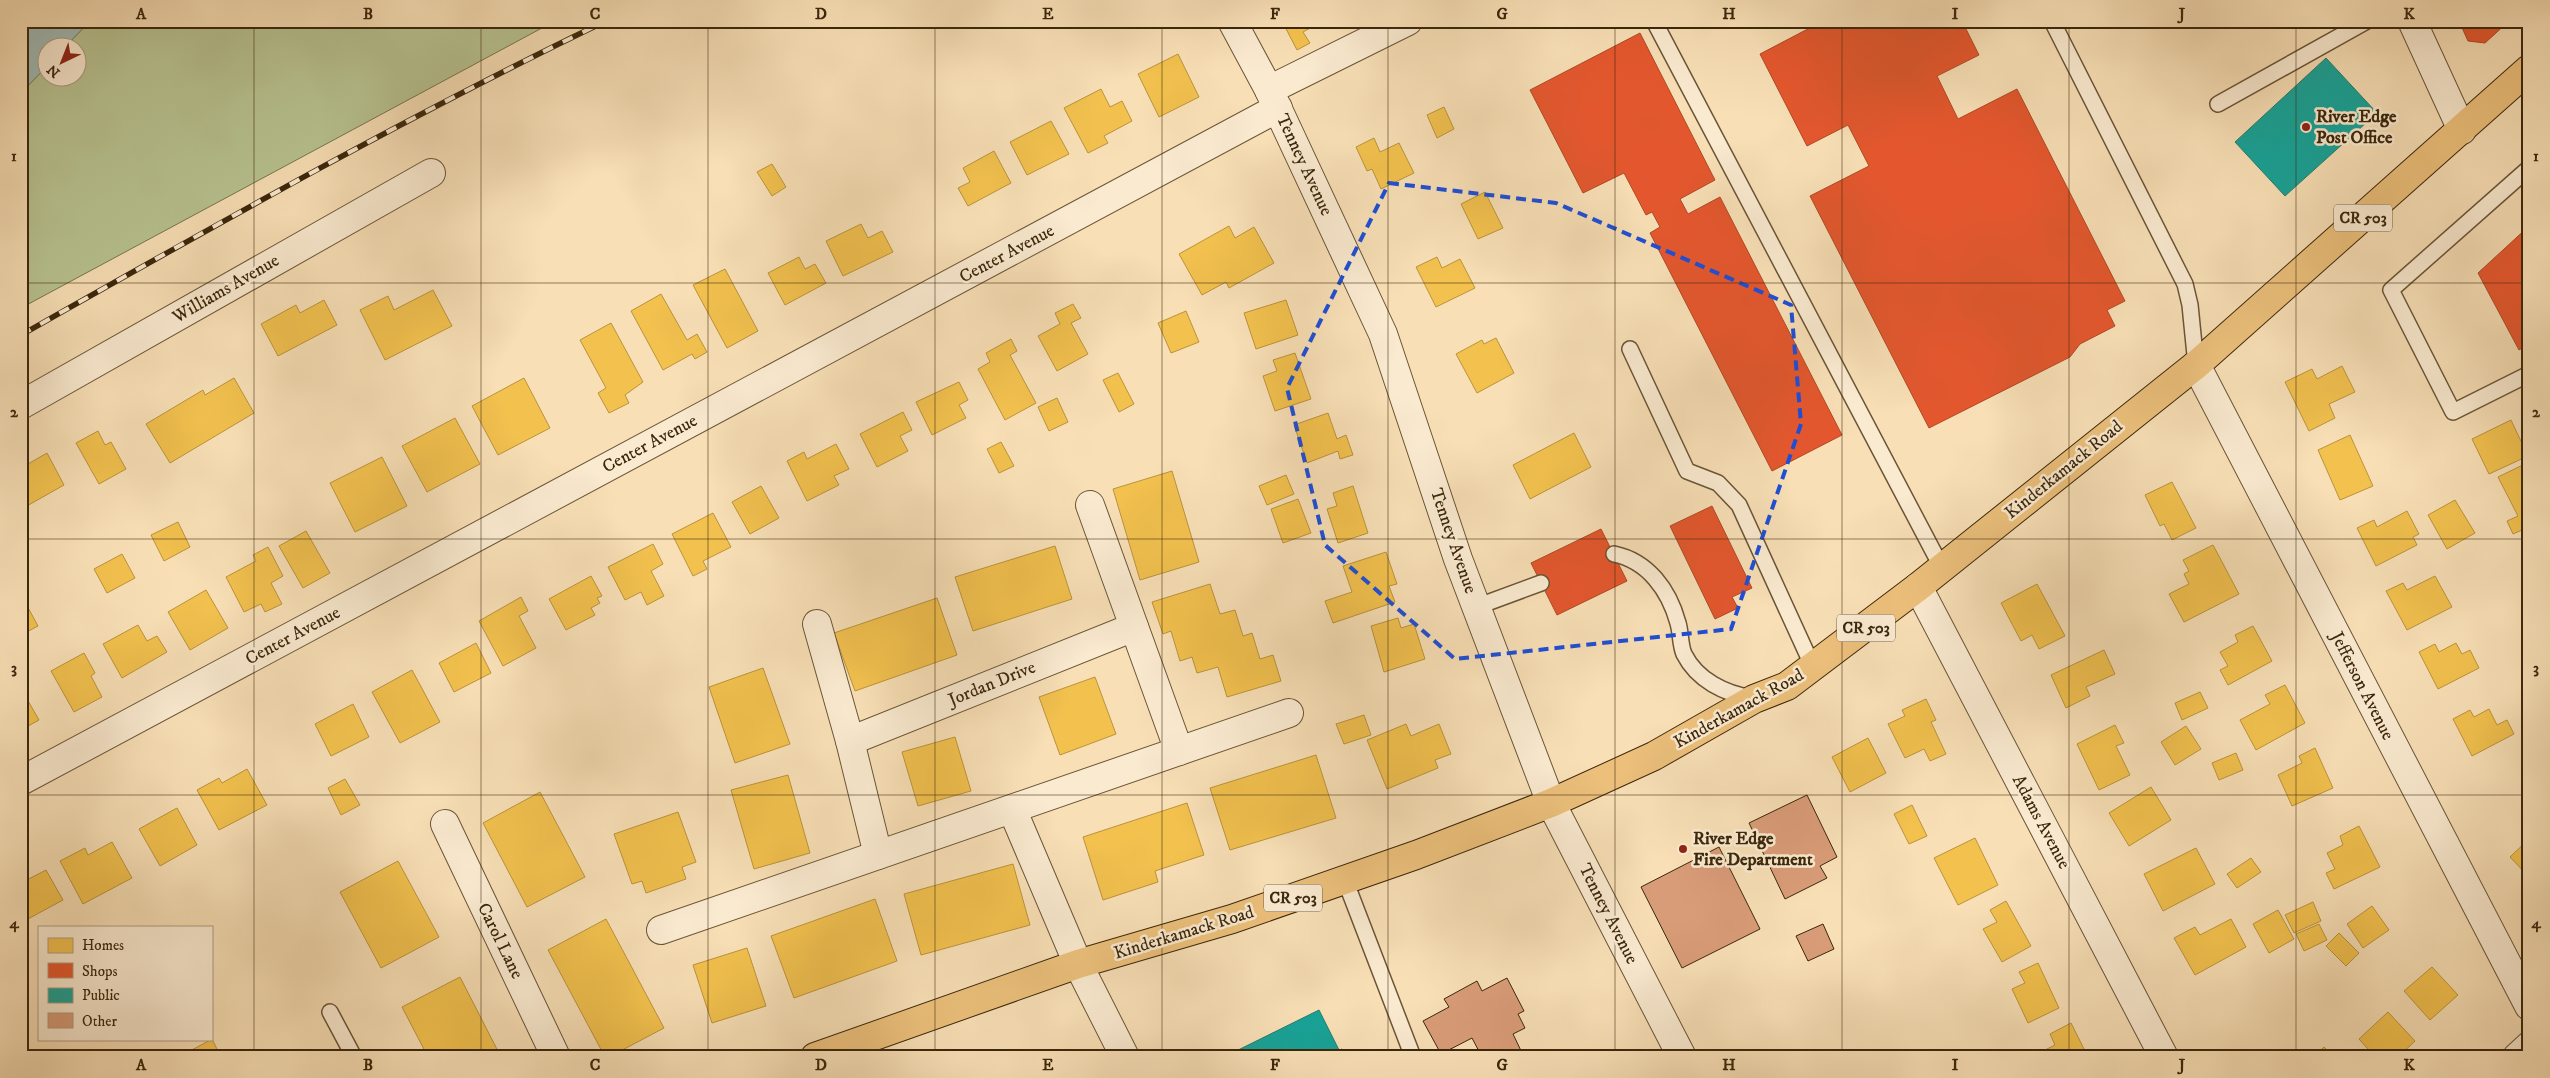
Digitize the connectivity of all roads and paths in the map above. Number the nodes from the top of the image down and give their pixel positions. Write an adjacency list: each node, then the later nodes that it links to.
1 (1232, 21): 8 (street, Tenney Avenue)
2 (1408, 21): 8 (street, Center Avenue)
3 (1654, 21): 19 (lane)
4 (2052, 21): 14 (lane)
5 (2368, 21): 9 (lane)
6 (2412, 21): 10 (street)
7 (2529, 69): 10 (main road, Kinderkamack Road / CR 503)
8 (1274, 99): 22 (street, Tenney Avenue); 30 (street, Center Avenue)
9 (2218, 104)
10 (2462, 130): 14 (main road, Kinderkamack Road / CR 503)
11 (2529, 168): 15 (lane)
12 (431, 173): 16 (street, Williams Avenue)
13 (1630, 349): 25 (lane)
14 (2196, 365): 19 (main road, Kinderkamack Road / CR 503); 38 (street, Jefferson Avenue)
15 (2529, 374)
16 (21, 405)
17 (1090, 505): 24 (street)
18 (1614, 554): 26 (lane)
19 (1942, 568): 21 (main road, Kinderkamack Road / CR 503)
20 (1541, 583): 22 (lane)
21 (1918, 587): 25 (main road, Kinderkamack Road / CR 503); 47 (street, Adams Avenue)
22 (1476, 607): 31 (street, Tenney Avenue)
23 (817, 624): 28 (street)
24 (1134, 627): 28 (street, Jordan Drive); 29 (street)
25 (1813, 667): 26 (main road, Kinderkamack Road / CR 503)
26 (1754, 698): 31 (main road, Kinderkamack Road / CR 503)
27 (1289, 713): 29 (street)
28 (850, 741): 34 (street)
29 (1179, 751): 32 (street)
30 (21, 781)
31 (1551, 803): 35 (main road, Kinderkamack Road / CR 503); 46 (street, Tenney Avenue)
32 (1012, 809): 34 (street); 37 (street)
33 (445, 824): 42 (street, Carol Lane)
34 (878, 855): 36 (street)
35 (1345, 880): 37 (main road, Kinderkamack Road / CR 503); 45 (lane)
36 (661, 930)
37 (1078, 964): 43 (main road, Kinderkamack Road / CR 503); 44 (street)
38 (2529, 1006)
39 (330, 1012): 41 (lane)
40 (2529, 1046): 48 (street)
41 (354, 1057)
42 (556, 1057)
43 (816, 1057)
44 (1125, 1057)
45 (1414, 1057)
46 (1682, 1057)
47 (2164, 1057)
48 (2517, 1057)

